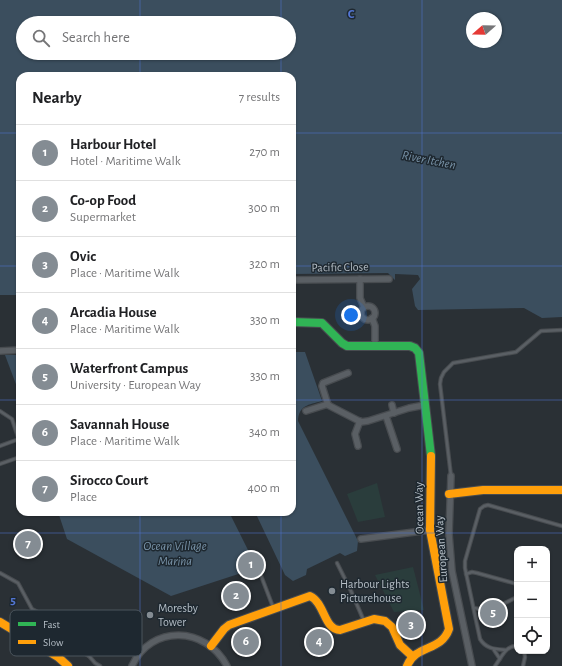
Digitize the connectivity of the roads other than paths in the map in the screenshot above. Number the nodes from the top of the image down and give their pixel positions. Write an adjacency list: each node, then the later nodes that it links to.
1 (360, 279): 2 (street, Pacific Close); 3 (street, Pacific Close); 4 (street)
2 (389, 279)
3 (296, 280)
4 (364, 307): 5 (street); 5 (street)
5 (372, 318): 8 (street)
6 (296, 322): 8 (street)
7 (562, 330): 27 (lane)
8 (375, 346): 14 (street, Ocean Way)
9 (16, 350): 10 (street)
10 (0, 351)
11 (348, 373): 12 (street)
12 (328, 404): 16 (street); 19 (street)
13 (392, 405): 17 (street)
14 (425, 405): 17 (street); 31 (street, Ocean Way)
15 (0, 411): 20 (lane)
16 (306, 411)
17 (394, 413): 18 (street)
18 (386, 416): 19 (street); 24 (street)
19 (360, 421): 23 (street)
20 (16, 430)
21 (16, 440): 22 (lane)
22 (0, 446)
23 (358, 446)
24 (396, 450)
25 (16, 458): 26 (lane)
26 (0, 464)
27 (451, 476): 29 (street, European Way)
28 (562, 490): 29 (street)
29 (449, 494): 61 (street, European Way)
30 (562, 526): 36 (lane)
31 (430, 530): 32 (street); 54 (street, Ocean Way)
32 (361, 539)
33 (252, 552): 40 (lane)
34 (337, 563): 43 (lane)
35 (0, 574): 41 (lane)
36 (466, 574): 37 (lane); 39 (lane)
37 (514, 583)
38 (514, 598): 39 (lane)
39 (474, 608): 47 (lane)
40 (274, 609): 43 (street); 45 (street)
41 (34, 610)
42 (0, 622): 44 (street)
43 (364, 622): 54 (street)
44 (10, 628)
45 (210, 646): 49 (street); 59 (street)
46 (514, 646): 48 (lane)
47 (494, 649): 48 (lane); 55 (lane)
48 (506, 650): 55 (lane)
49 (142, 651)
50 (524, 654): 63 (lane)
51 (56, 656): 56 (street)
52 (89, 656): 57 (lane)
53 (139, 656): 58 (street)
54 (412, 656): 60 (street)
55 (500, 659): 62 (lane)
56 (68, 666)
57 (100, 666)
58 (133, 666)
59 (227, 666)
60 (407, 666)
61 (472, 666)
62 (495, 666)
63 (523, 666)

